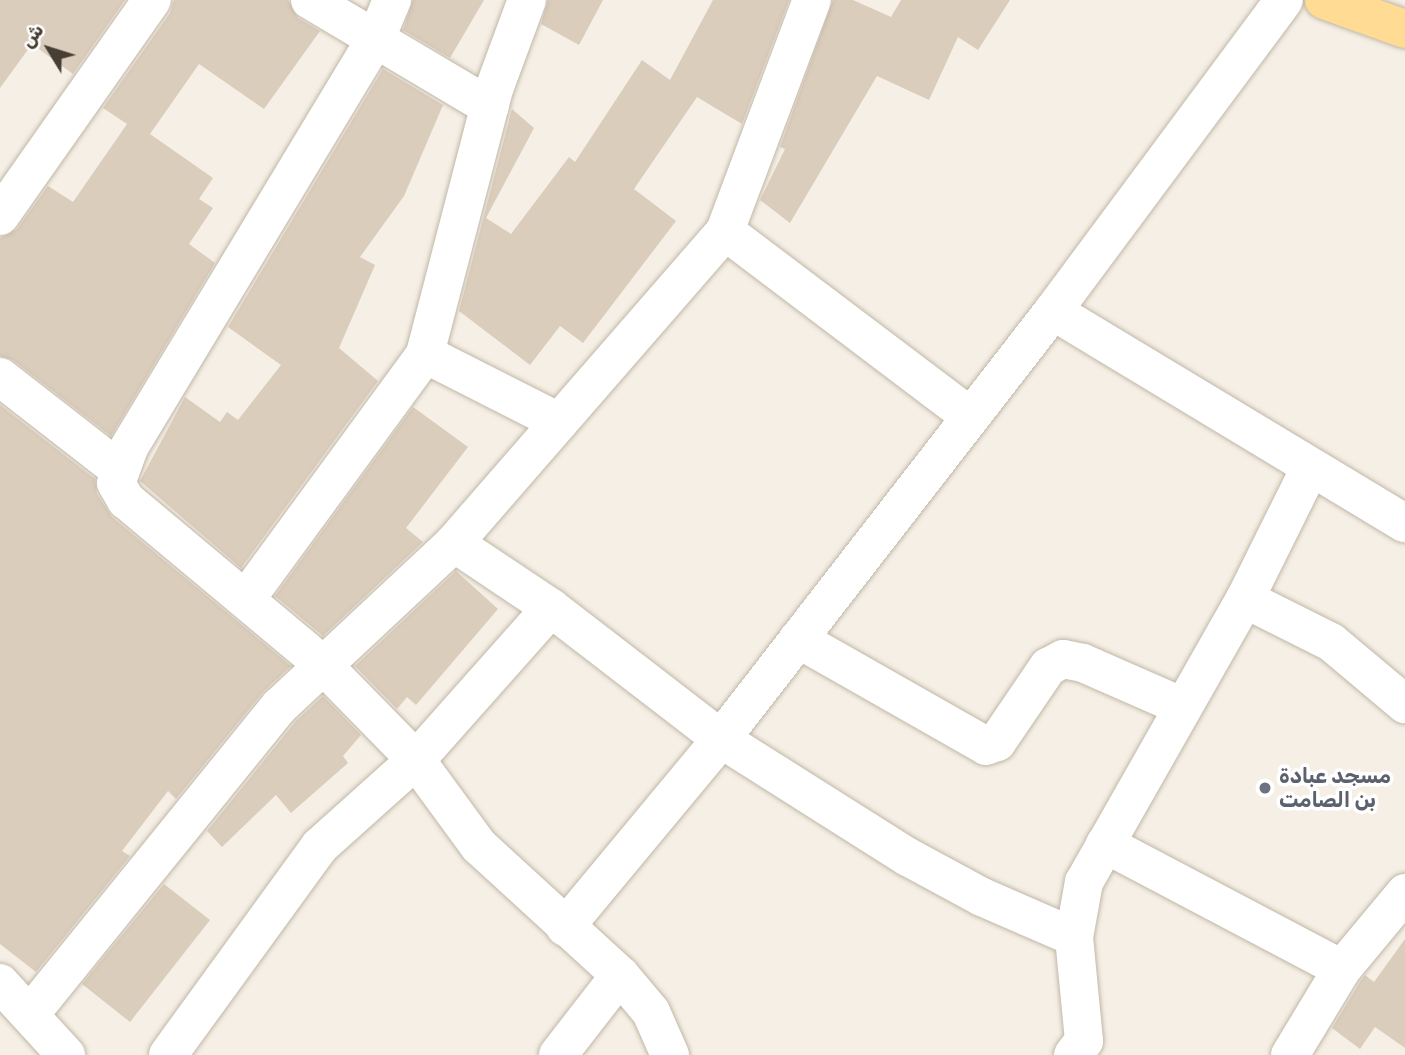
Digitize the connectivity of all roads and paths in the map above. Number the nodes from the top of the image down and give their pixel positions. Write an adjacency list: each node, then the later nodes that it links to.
1 (152, 0): 11 (street)
2 (310, 0): 9 (street)
3 (392, 0): 9 (street)
4 (527, 0): 10 (street)
5 (812, 0): 12 (street)
6 (1284, 0): 13 (street)
7 (1324, 0): 8 (main road)
8 (1405, 29)
9 (376, 38): 10 (street); 19 (street)
10 (490, 107): 14 (street)
11 (6, 196)
12 (725, 231): 16 (street); 17 (street)
13 (1053, 311): 16 (street); 18 (street)
14 (425, 354): 17 (street); 22 (street)
15 (0, 377): 19 (street)
16 (971, 417): 25 (street)
17 (559, 422): 21 (street)
18 (1310, 468): 20 (street); 23 (street)
19 (118, 469): 22 (street)
20 (1405, 523)
21 (454, 543): 24 (street); 26 (street)
22 (246, 599): 26 (street)
23 (1245, 599): 27 (street); 28 (street)
24 (551, 608): 29 (street); 30 (street)
25 (798, 639): 28 (street); 29 (street)
26 (322, 664): 30 (street); 38 (street)
27 (1405, 704)
28 (1182, 708): 31 (street)
29 (721, 739): 33 (street); 34 (street)
30 (416, 760): 33 (street); 41 (street)
31 (1105, 844): 34 (street); 35 (street)
32 (1405, 894): 35 (street)
33 (565, 927): 36 (street)
34 (1074, 937): 39 (street)
35 (1342, 969): 44 (street)
36 (621, 975): 42 (street); 43 (street)
37 (0, 983): 38 (street)
38 (31, 1013): 40 (street)
39 (1089, 1050)
40 (66, 1055)
41 (168, 1055)
42 (558, 1055)
43 (670, 1055)
44 (1290, 1055)

